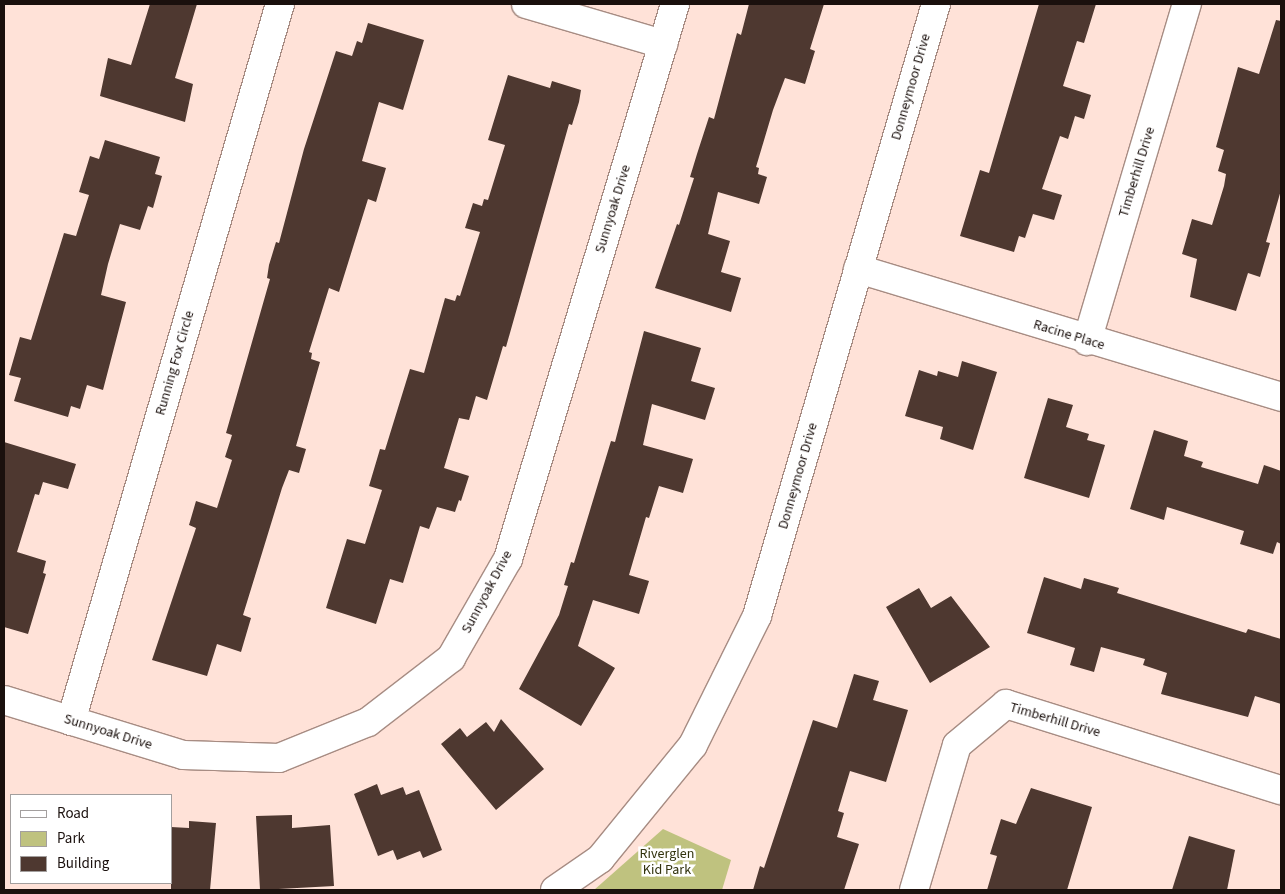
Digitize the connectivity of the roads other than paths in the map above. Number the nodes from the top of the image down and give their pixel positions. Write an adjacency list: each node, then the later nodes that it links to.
1 (280, 4): 11 (street, Running Fox Circle)
2 (526, 4): 6 (street)
3 (675, 4): 6 (street, Sunnyoak Drive)
4 (936, 4): 7 (street, Donneymoor Drive)
5 (1187, 4): 8 (street, Timberhill Drive)
6 (663, 44): 11 (street, Sunnyoak Drive)
7 (858, 269): 8 (street, Racine Place); 13 (street, Donneymoor Drive)
8 (1086, 340): 9 (street, Racine Place)
9 (1281, 397)
10 (4, 700): 11 (street, Sunnyoak Drive)
11 (71, 721)
12 (1281, 790): 14 (street, Timberhill Drive)
13 (555, 890)
14 (914, 890)

